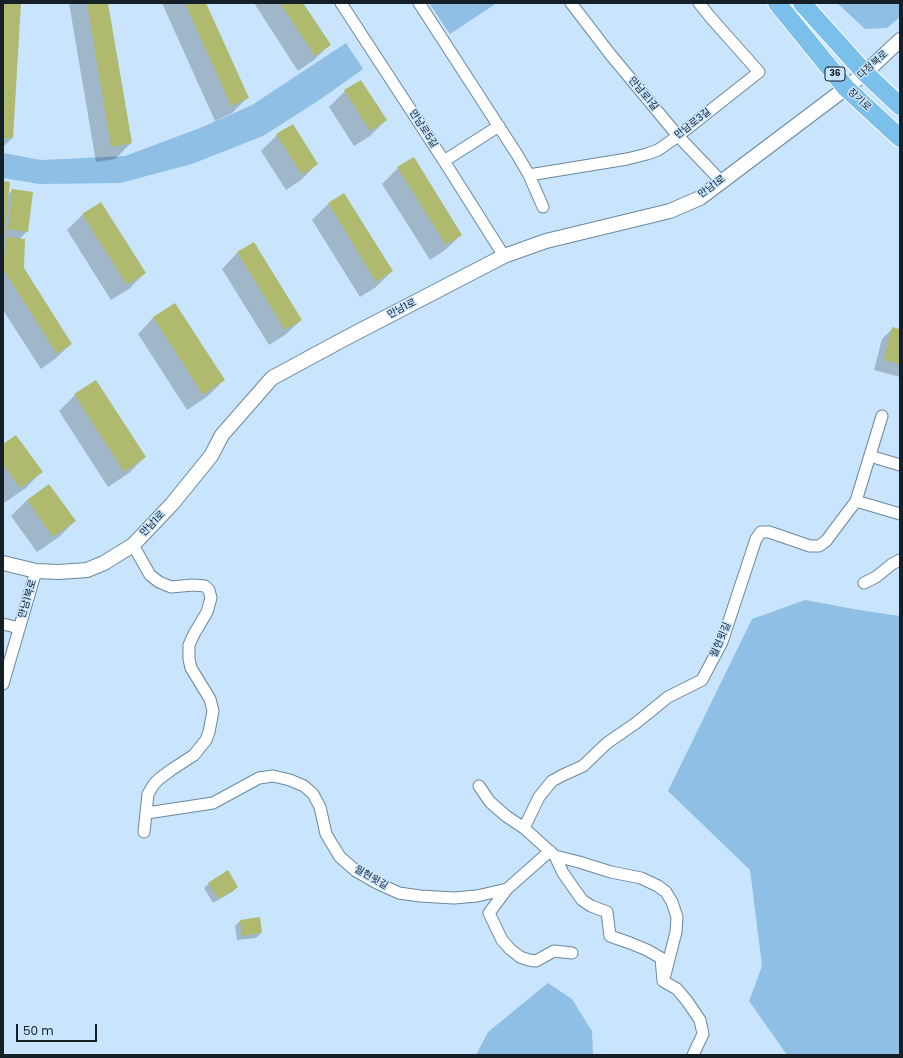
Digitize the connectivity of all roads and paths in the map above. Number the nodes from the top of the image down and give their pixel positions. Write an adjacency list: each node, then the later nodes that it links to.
1 (341, 3): 14 (street, 만남로5길)
2 (419, 3): 11 (street)
3 (571, 3): 12 (street, 만남로1길)
4 (699, 3): 12 (street, 만남로3길)
5 (777, 3): 9 (main road, 장기로 / 36)
6 (802, 3): 8 (main road, 36)
7 (900, 40): 8 (street, 다정북로)
8 (865, 73): 9 (street, 다정북로); 10 (main road, 36)
9 (846, 88): 13 (main road, 장기로 / 36); 16 (street, 만남1로)
10 (900, 106)
11 (498, 126): 14 (street); 15 (street)
12 (678, 136): 15 (street, 만남로3길); 16 (street, 만남로1길)
13 (900, 138)
14 (444, 161): 18 (street, 만남로5길)
15 (529, 175): 17 (street)
16 (721, 181): 18 (street, 만남1로)
17 (543, 207)
18 (504, 256): 24 (street, 만남1로)
19 (882, 416): 20 (street)
20 (870, 456): 21 (street); 22 (street)
21 (900, 465)
22 (856, 501): 23 (street); 34 (street, 월현윗길)
23 (900, 514)
24 (133, 545): 27 (street, 만남1로); 33 (street)
25 (900, 560): 28 (street)
26 (3, 563): 27 (street, 만남1로)
27 (36, 571): 30 (street, 만남1북로)
28 (864, 583)
29 (3, 624): 30 (street, 만남1북로)
30 (19, 628): 31 (street, 만남1북로)
31 (3, 684)
32 (479, 786): 34 (street)
33 (147, 813): 35 (street); 37 (street, 월현윗길)
34 (524, 828): 36 (street)
35 (144, 832)
36 (553, 854): 37 (street, 월현윗길); 39 (street); 39 (street)
37 (507, 889): 38 (street, 월현윗길)
38 (572, 953)
39 (663, 981): 40 (street)
40 (693, 1055)

